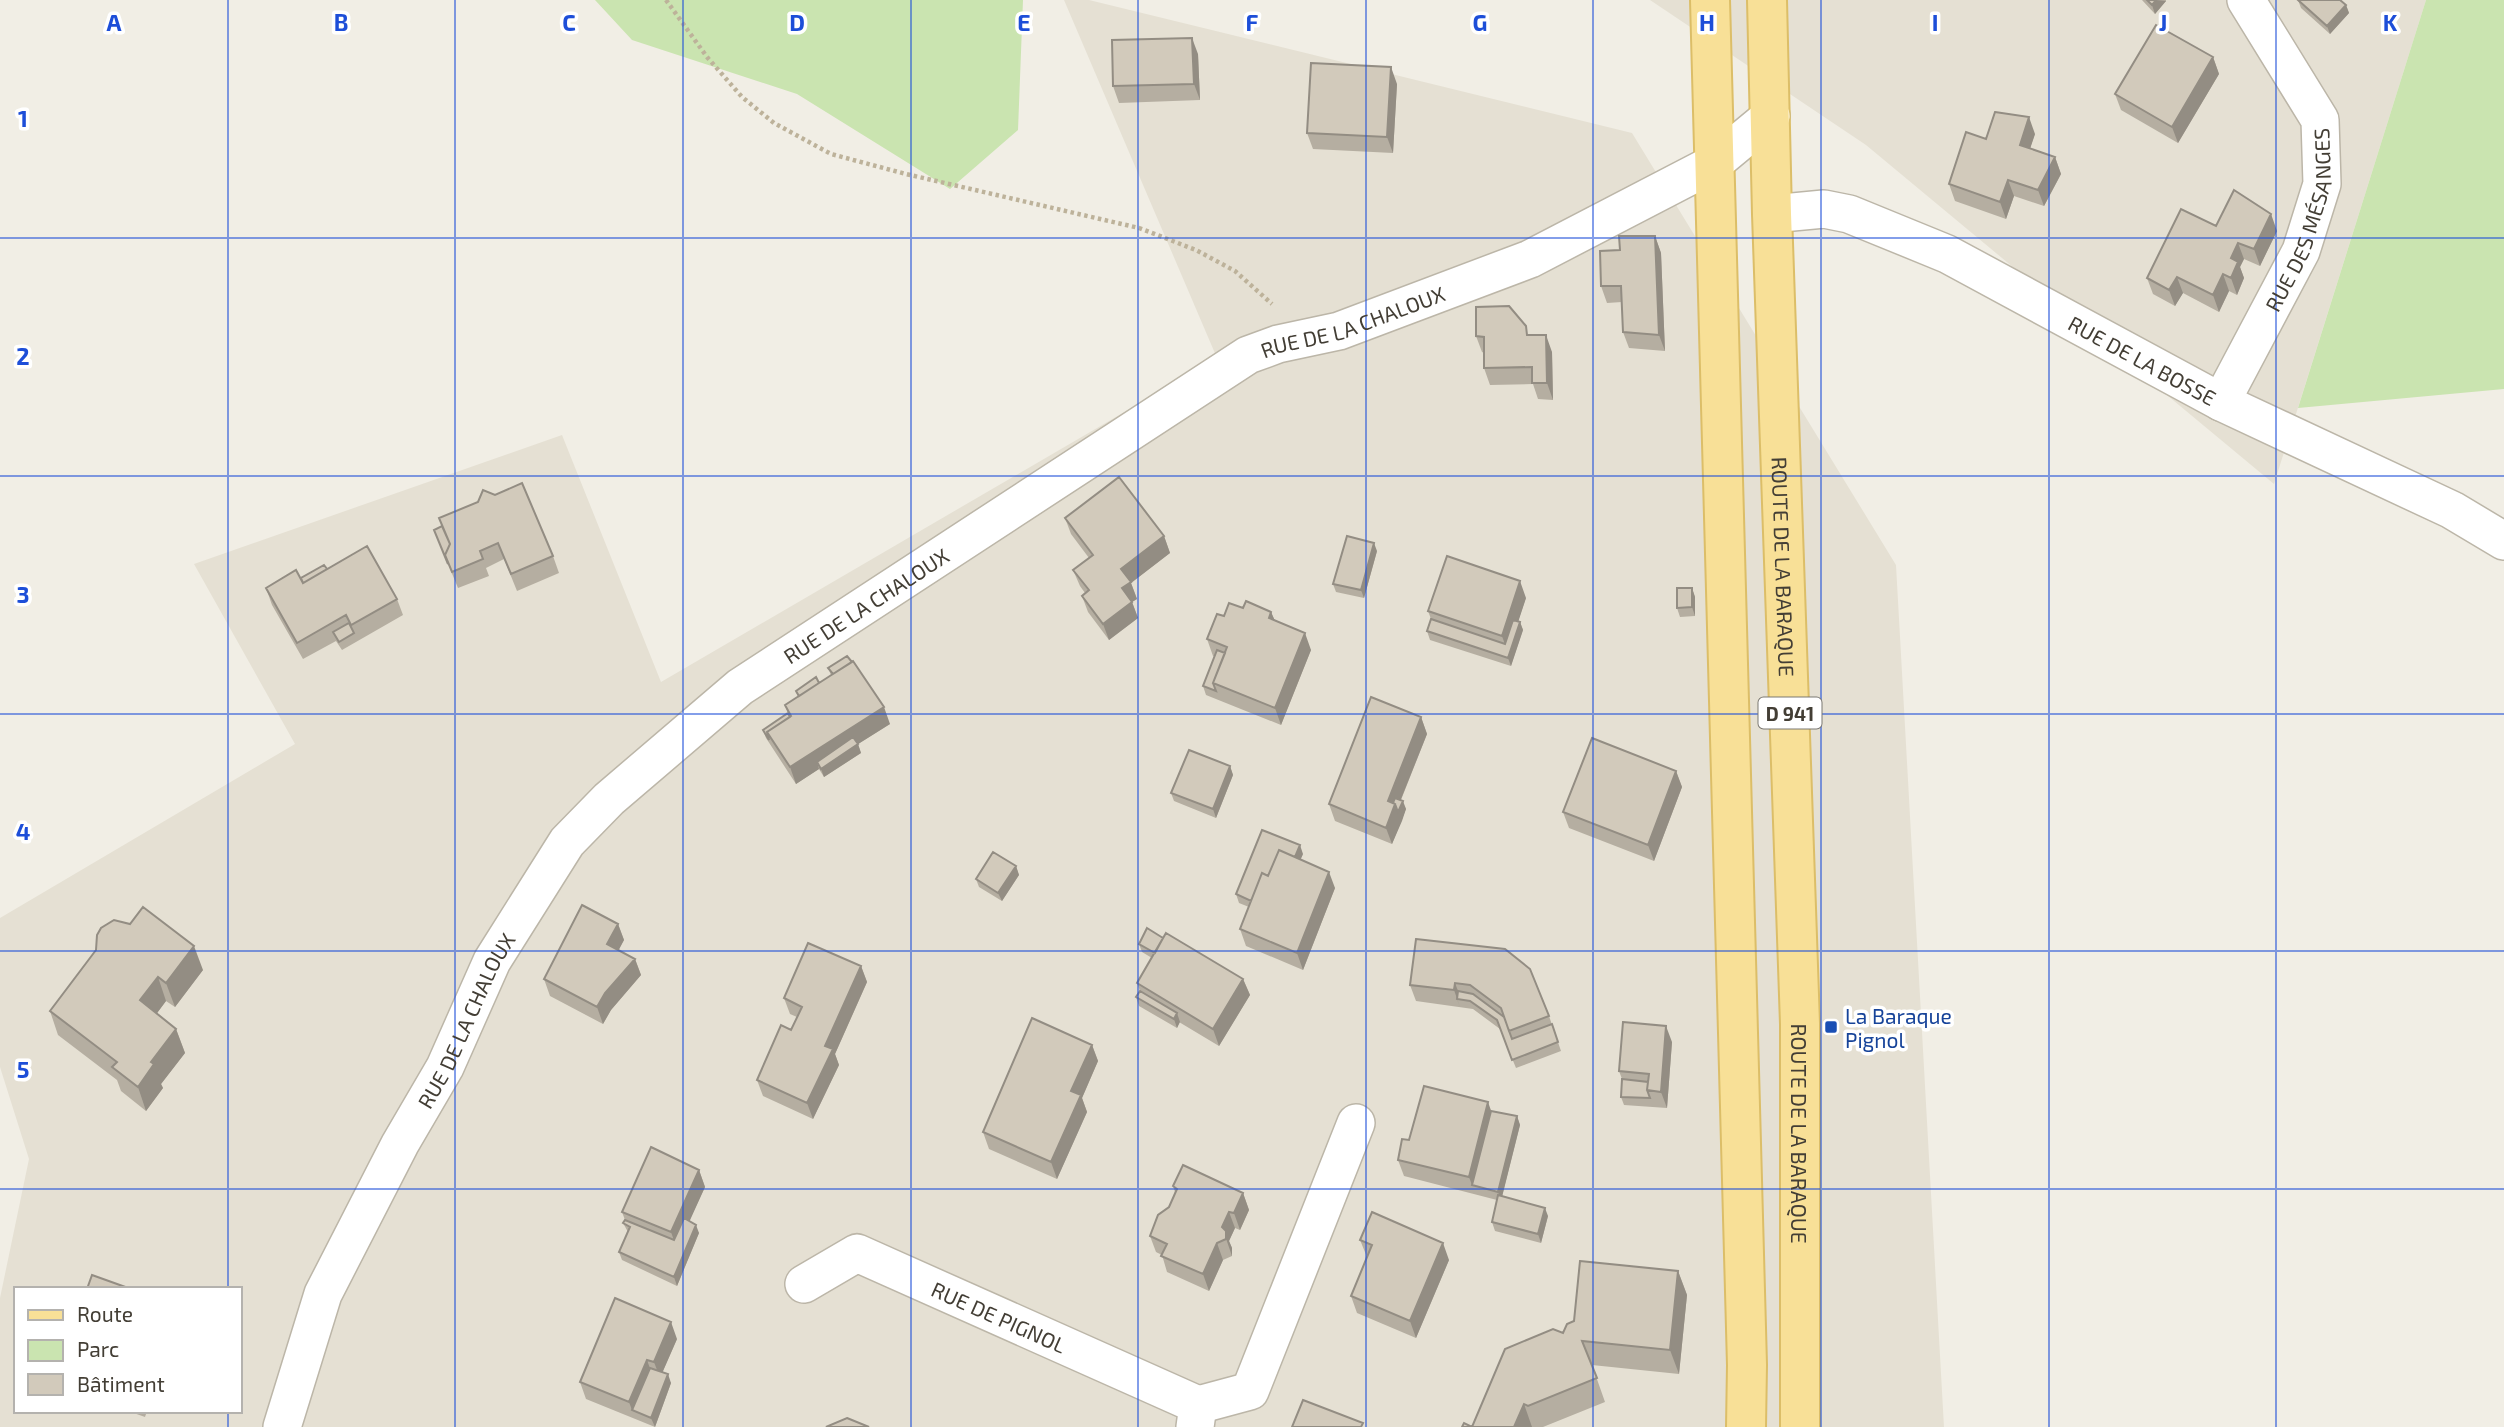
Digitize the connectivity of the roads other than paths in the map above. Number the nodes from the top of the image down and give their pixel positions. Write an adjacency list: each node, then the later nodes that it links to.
1 (1710, 0): 5 (main road, D 941)
2 (1767, 0): 4 (main road, ROUTE DE LA BARAQUE / D 941)
3 (2246, 0): 7 (street, RUE DES MÉSANGES)
4 (1771, 116): 5 (street, RUE DE LA CHALOUX); 6 (main road, ROUTE DE LA BARAQUE / D 941)
5 (1713, 164): 12 (street, RUE DE LA CHALOUX); 13 (main road, D 941)
6 (1772, 214): 7 (street, RUE DE LA BOSSE); 14 (main road, ROUTE DE LA BARAQUE / D 941)
7 (2221, 402): 8 (street, RUE DE LA BOSSE)
8 (2504, 541)
9 (1356, 1123): 11 (street, RUE DE PIGNOL)
10 (804, 1284): 11 (street, RUE DE PIGNOL)
11 (1197, 1416)
12 (282, 1427)
13 (1746, 1427)
14 (1800, 1427)

